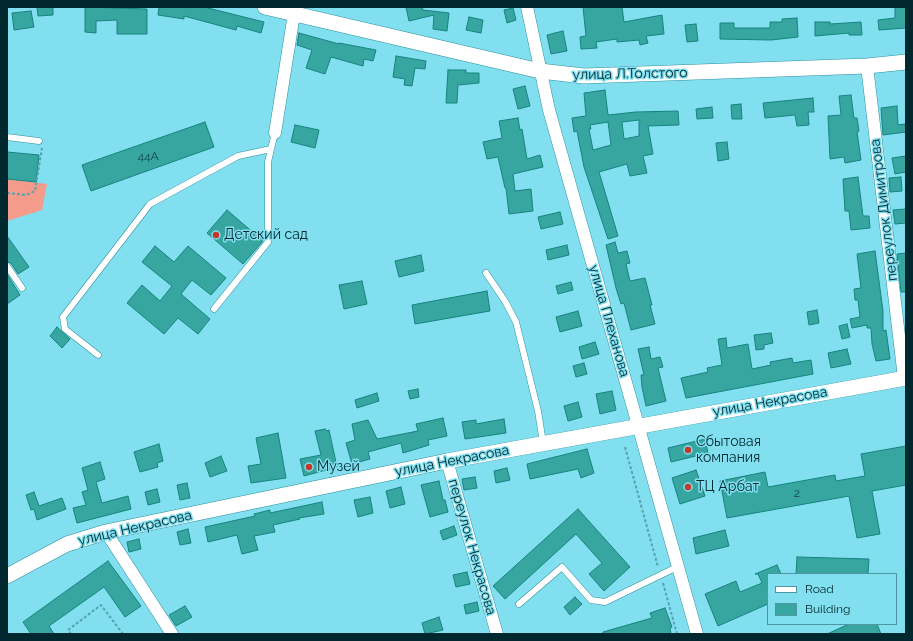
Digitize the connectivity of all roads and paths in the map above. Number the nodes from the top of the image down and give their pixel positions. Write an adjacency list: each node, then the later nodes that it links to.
1 (265, 7): 3 (street, улица Л.Толстого)
2 (527, 7): 6 (street, улица Плеханова)
3 (294, 14): 6 (street, улица Л.Толстого); 7 (street)
4 (906, 62): 5 (street, улица Л.Толстого)
5 (867, 66): 6 (street, улица Л.Толстого); 17 (street, переулок Димитрова)
6 (540, 71): 18 (street, улица Плеханова)
7 (275, 133): 10 (lane)
8 (7, 138): 9 (lane)
9 (40, 141): 11 (path)
10 (271, 149): 15 (lane); 16 (lane)
11 (7, 193)
12 (7, 266): 14 (lane)
13 (486, 273): 19 (lane)
14 (22, 288)
15 (214, 309)
16 (98, 355)
17 (905, 378): 18 (street, улица Некрасова)
18 (638, 426): 19 (street, улица Некрасова); 23 (street, улица Плеханова)
19 (544, 443): 21 (street, улица Некрасова)
20 (625, 447): 24 (path)
21 (447, 461): 22 (street, улица Некрасова); 31 (street, переулок Некрасова)
22 (106, 532): 25 (street, улица Некрасова); 30 (street)
23 (677, 567): 27 (lane); 33 (street, улица Плеханова)
24 (660, 574)
25 (7, 576)
26 (662, 582): 32 (path)
27 (519, 604)
28 (71, 634): 29 (path)
29 (123, 634)
30 (172, 634)
31 (497, 634)
32 (677, 634)
33 (697, 634)

